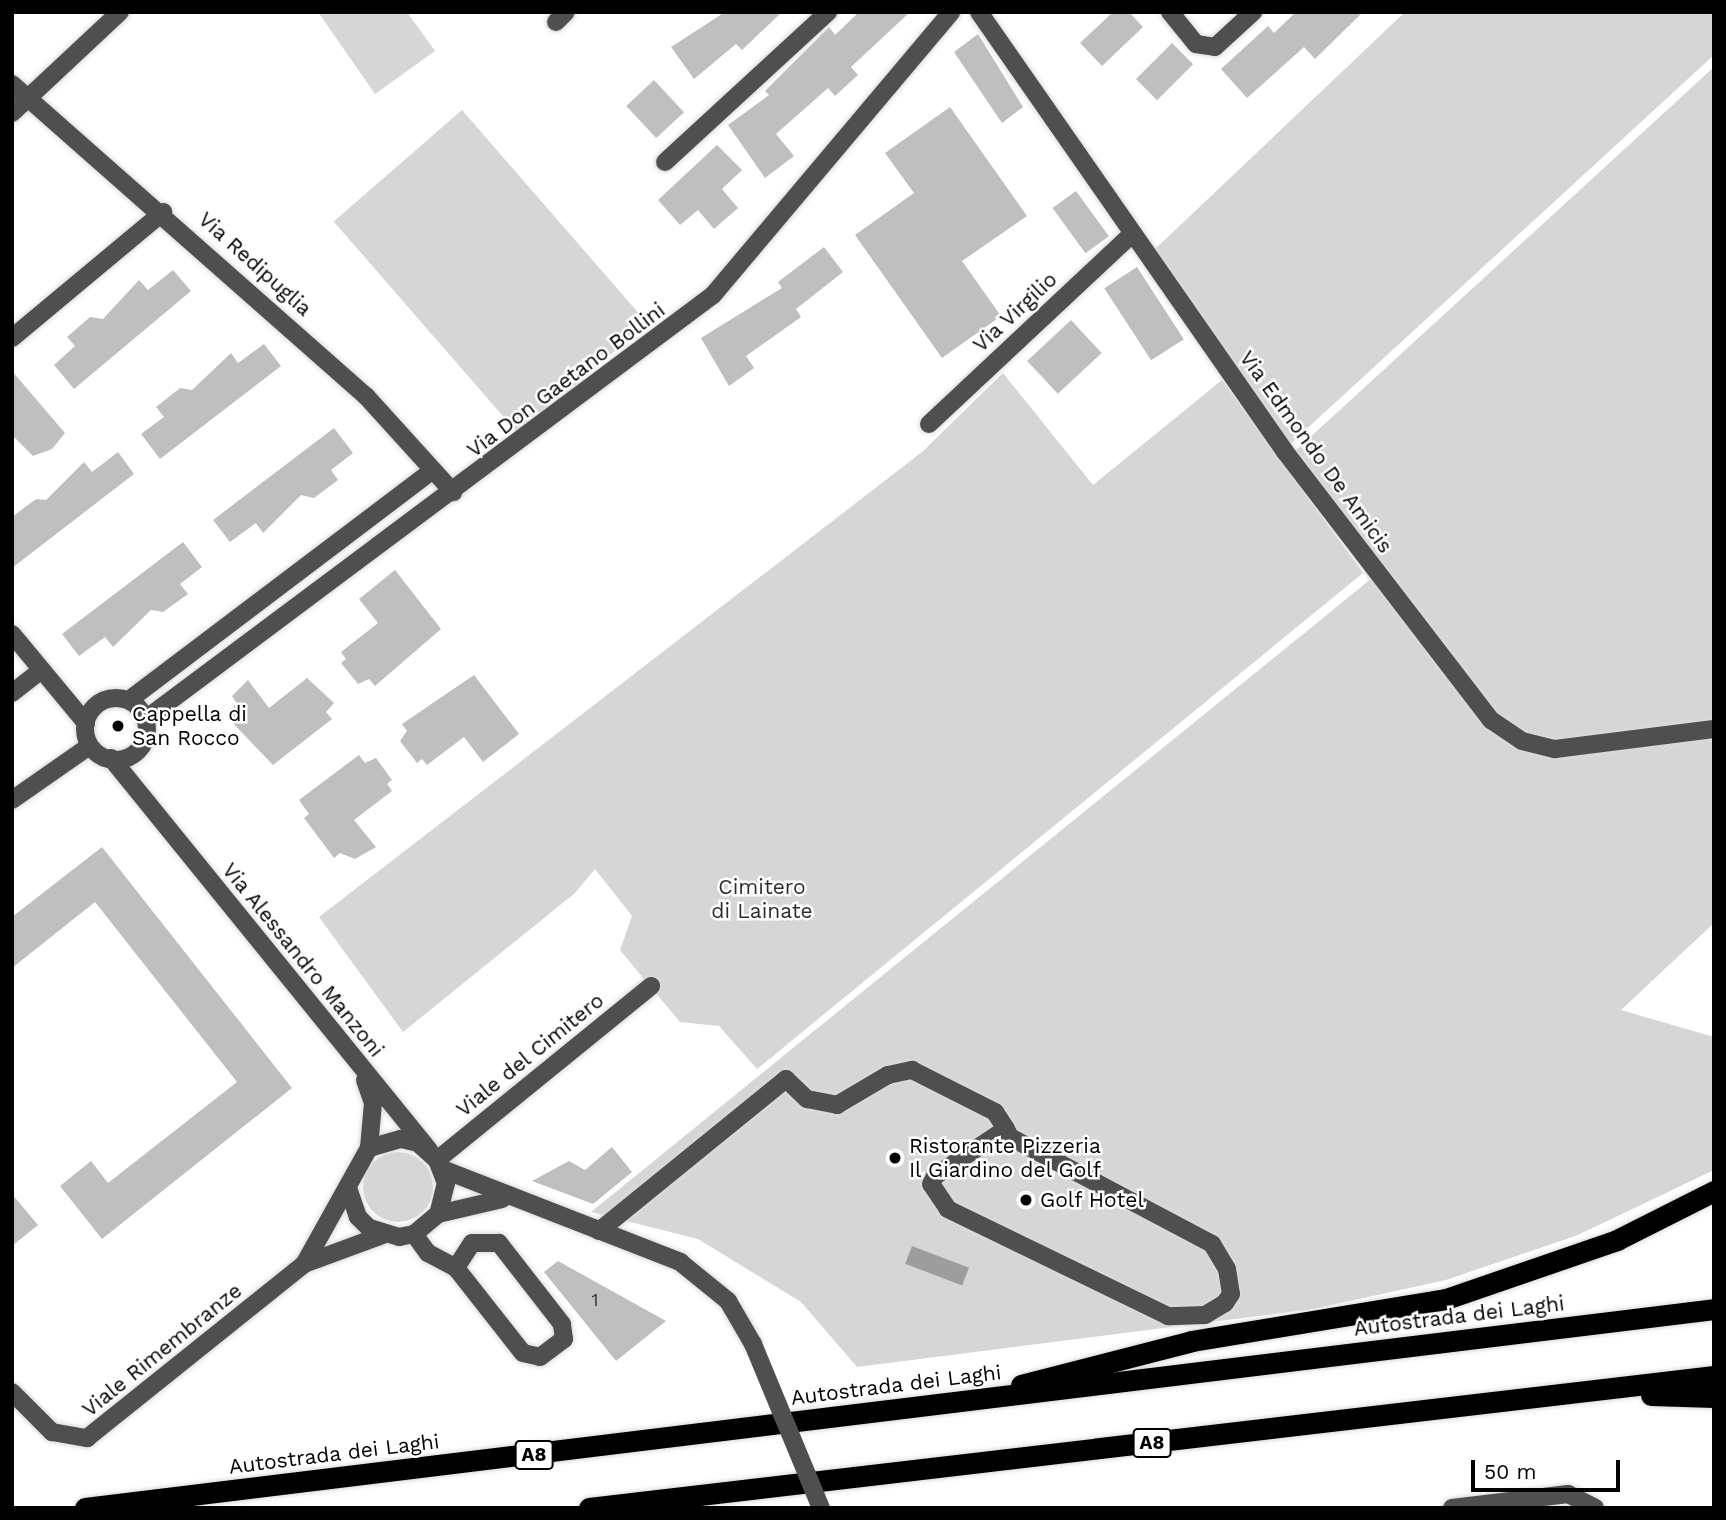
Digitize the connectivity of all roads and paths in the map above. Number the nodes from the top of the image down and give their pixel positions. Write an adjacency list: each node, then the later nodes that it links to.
1 (120, 12): 8 (street)
2 (828, 12): 10 (street)
3 (951, 12): 16 (street, Via Don Gaetano Bollini)
4 (979, 12): 12 (street, Via Edmondo De Amicis)
5 (1170, 12): 6 (street)
6 (1253, 12)
7 (12, 84): 8 (street, Via Redipuglia)
8 (29, 98): 9 (street); 11 (street, Via Redipuglia)
9 (12, 113)
10 (665, 162)
11 (163, 212): 13 (street); 15 (street, Via Redipuglia)
12 (1133, 233): 14 (street, Via Virgilio); 23 (street, Via Edmondo De Amicis)
13 (12, 338)
14 (929, 424)
15 (433, 470): 16 (street, Via Redipuglia); 20 (street)
16 (453, 492): 21 (street, Via Don Gaetano Bollini)
17 (12, 634): 18 (street)
18 (41, 670): 19 (street); 22 (street)
19 (12, 693)
20 (129, 700): 21 (street); 22 (street)
21 (147, 718): 25 (street)
22 (86, 723): 24 (street)
23 (1714, 729)
24 (88, 747): 26 (street); 28 (street)
25 (130, 754): 26 (street); 27 (street, Via Alessandro Manzoni)
26 (111, 758): 27 (street, Via Alessandro Manzoni)
27 (143, 797): 30 (street, Via Alessandro Manzoni)
28 (12, 800)
29 (651, 986): 33 (street, Viale del Cimitero)
30 (361, 1071): 32 (street); 33 (street, Via Alessandro Manzoni)
31 (1006, 1129): 31 (street); 38 (street)
32 (369, 1148): 33 (street); 34 (street)
33 (436, 1160): 36 (street, Via Alessandro Manzoni); 37 (street)
34 (348, 1188): 40 (street); 41 (street)
35 (1714, 1191): 48 (highway)
36 (507, 1198): 37 (street); 38 (street, Via Alessandro Manzoni)
37 (438, 1214): 39 (street)
38 (599, 1231): 52 (street, Via Alessandro Manzoni, bridge)
39 (414, 1234): 40 (street); 42 (street)
40 (383, 1235): 41 (street)
41 (304, 1264): 45 (street, Viale Rimembranze)
42 (456, 1268): 42 (street)
43 (1714, 1309): 48 (highway, Autostrada dei Laghi / A8)
44 (1714, 1376): 46 (highway, A8)
45 (12, 1392)
46 (1589, 1392): 47 (highway); 51 (highway, A8)
47 (1714, 1397)
48 (982, 1399): 50 (highway, Autostrada dei Laghi / A8)
49 (1586, 1505): 53 (street)
50 (85, 1508)
51 (589, 1508)
52 (821, 1508)
53 (1452, 1508)

